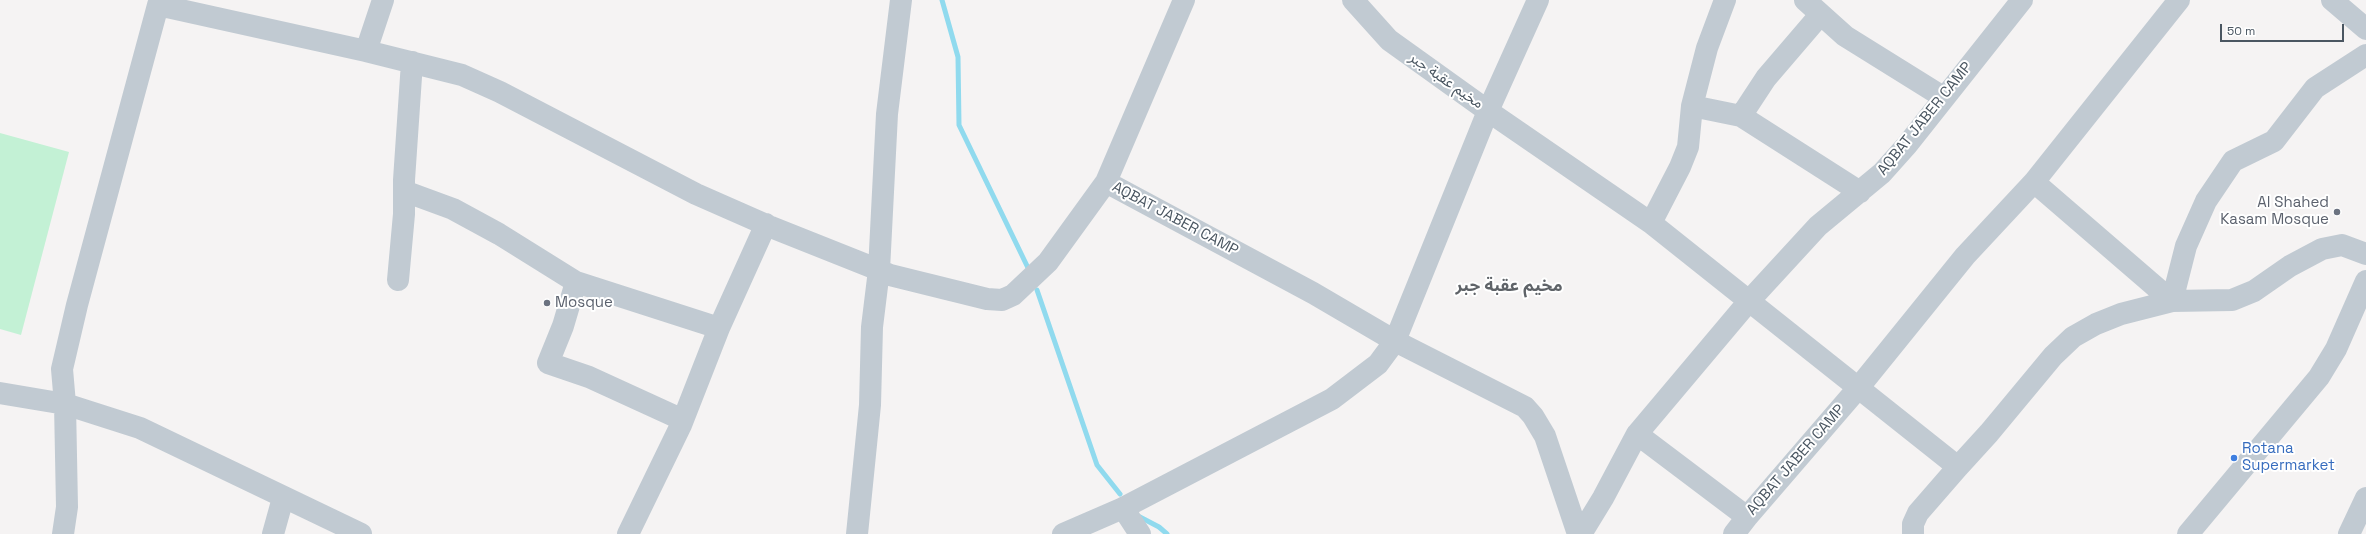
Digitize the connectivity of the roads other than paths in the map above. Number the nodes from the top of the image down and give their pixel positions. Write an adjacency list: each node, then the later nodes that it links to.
1 (383, 0): 13 (street)
2 (901, 0): 27 (street)
3 (1184, 0): 20 (street)
4 (1353, 0): 18 (street, مخيم عقبة جبر)
5 (1538, 0): 18 (street, مخيم عقبة جبر)
6 (1725, 0): 17 (street)
7 (1805, 0): 11 (street)
8 (2022, 0): 16 (street, AQBAT JABER CAMP)
9 (2179, 0): 21 (street, AQBAT JABER CAMP)
10 (2332, 0): 12 (street)
11 (1820, 15): 16 (street); 19 (street)
12 (2366, 29)
13 (366, 51): 15 (street, AQBAT JABER CAMP); 37 (street, AQBAT JABER CAMP)
14 (2366, 55): 32 (street)
15 (412, 62): 22 (street); 25 (street, AQBAT JABER CAMP)
16 (1943, 97): 23 (street, AQBAT JABER CAMP)
17 (1692, 106): 19 (street); 24 (street)
18 (1488, 111): 24 (street); 34 (street)
19 (1741, 116): 23 (street)
20 (1106, 182): 27 (street, AQBAT JABER CAMP); 34 (street, AQBAT JABER CAMP)
21 (2034, 182): 32 (street); 35 (street, AQBAT JABER CAMP)
22 (404, 191): 28 (street); 30 (street)
23 (1860, 192): 31 (street, AQBAT JABER CAMP)
24 (1651, 223): 31 (street)
25 (766, 224): 27 (street, AQBAT JABER CAMP); 33 (street)
26 (2366, 254): 32 (street)
27 (879, 270): 44 (street)
28 (398, 280)
29 (2366, 281): 56 (street)
30 (576, 282): 33 (street); 38 (street)
31 (1749, 301): 35 (street); 39 (street, AQBAT JABER CAMP)
32 (2172, 301): 40 (street)
33 (719, 328): 38 (street)
34 (1396, 341): 43 (street); 54 (street, AQBAT JABER CAMP)
35 (1859, 387): 40 (street); 45 (street, AQBAT JABER CAMP)
36 (0, 393): 37 (street)
37 (65, 404): 41 (street); 46 (street)
38 (683, 420): 49 (street)
39 (1637, 434): 45 (street); 54 (street, AQBAT JABER CAMP)
40 (1958, 467): 55 (street)
41 (283, 498): 47 (street); 48 (street)
42 (2366, 498): 57 (street)
43 (1123, 508): 52 (street); 53 (street)
44 (860, 511): 50 (street); 51 (street)
45 (1740, 526)
46 (63, 534)
47 (273, 534)
48 (361, 534)
49 (628, 534)
50 (857, 534)
51 (873, 534)
52 (1063, 534)
53 (1140, 534)
54 (1579, 534)
55 (1913, 534)
56 (2188, 534)
57 (2349, 534)

